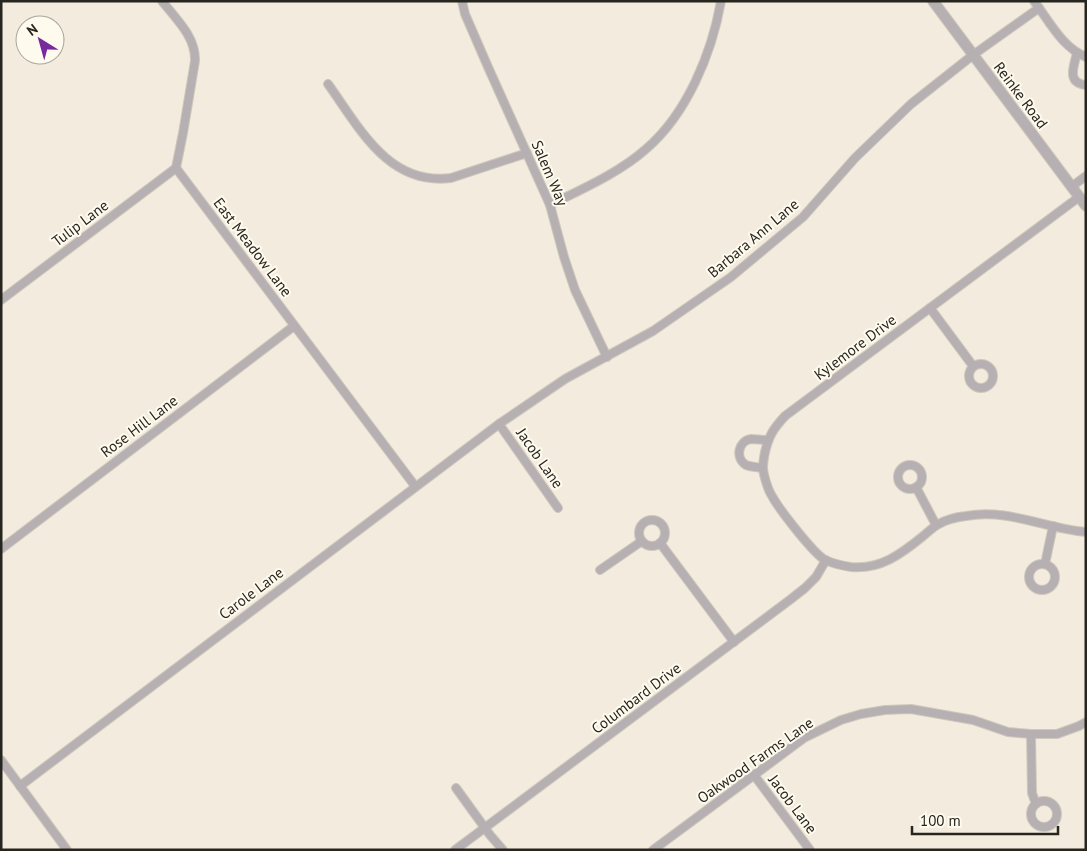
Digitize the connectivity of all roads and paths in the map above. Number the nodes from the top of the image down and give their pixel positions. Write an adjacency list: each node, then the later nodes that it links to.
1 (162, 1): 12 (street)
2 (462, 1): 11 (street, Salem Way)
3 (721, 1): 16 (street)
4 (933, 1): 7 (street, Reinke Road)
5 (1037, 4): 6 (street); 7 (street, Barbara Ann Lane)
6 (1077, 53): 8 (street); 10 (street)
7 (973, 55): 14 (street, Reinke Road); 21 (street, Barbara Ann Lane)
8 (1086, 57)
9 (328, 84): 11 (street)
10 (1086, 85)
11 (527, 153): 16 (street, Salem Way)
12 (176, 168): 18 (street, Tulip Lane); 20 (street, East Meadow Lane)
13 (1086, 176): 14 (street)
14 (1071, 187): 15 (street, Reinke Road)
15 (1079, 197): 17 (street, Reinke Road); 19 (street, Kylemore Drive)
16 (550, 205): 21 (street, Salem Way)
17 (1086, 206)
18 (1, 300)
19 (930, 308): 22 (street); 24 (street, Kylemore Drive)
20 (294, 326): 26 (street, East Meadow Lane); 34 (street, Rose Hill Lane)
21 (606, 357): 23 (street, Barbara Ann Lane)
22 (973, 366)
23 (499, 424): 26 (street, Carole Lane); 28 (street, Jacob Lane)
24 (768, 440): 25 (street, Kylemore Drive); 25 (street)
25 (763, 468): 35 (street, Kylemore Drive)
26 (415, 486): 43 (street, Carole Lane)
27 (916, 487): 29 (street)
28 (558, 508)
29 (936, 525): 30 (street); 35 (street)
30 (1053, 526): 31 (street); 36 (street)
31 (1086, 532)
32 (642, 541): 33 (street); 33 (street); 37 (street)
33 (660, 543): 38 (street)
34 (1, 549)
35 (826, 560): 38 (street, Columbard Drive)
36 (1045, 564)
37 (600, 570)
38 (734, 642): 46 (street, Columbard Drive)
39 (1086, 722): 40 (street, Oakwood Farms Lane)
40 (1031, 734): 42 (street, Oakwood Farms Lane); 45 (street)
41 (1, 760): 43 (street)
42 (754, 775): 47 (street, Oakwood Farms Lane); 51 (street, Jacob Lane)
43 (20, 786): 48 (street)
44 (456, 788): 46 (street)
45 (1036, 804)
46 (485, 827): 49 (street, Columbard Drive); 50 (street)
47 (659, 848)
48 (67, 850)
49 (454, 850)
50 (503, 850)
51 (810, 850)

